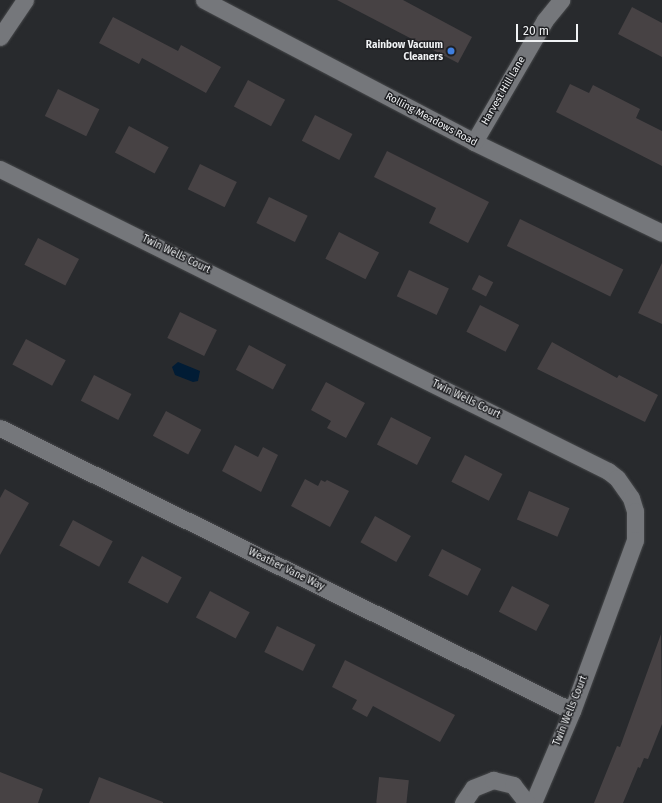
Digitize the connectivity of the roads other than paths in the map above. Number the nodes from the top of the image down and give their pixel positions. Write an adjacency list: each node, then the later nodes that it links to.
1 (25, 0): 4 (street)
2 (204, 0): 5 (street, Rolling Meadows Road)
3 (561, 0): 5 (street, Harvest Hill Lane)
4 (0, 37)
5 (474, 142): 7 (street, Rolling Meadows Road)
6 (0, 169): 9 (street, Twin Wells Court)
7 (662, 233)
8 (0, 428): 9 (street, Weather Vane Way)
9 (572, 711): 12 (street, Twin Wells Court)
10 (463, 803): 11 (street)
11 (527, 803)
12 (533, 803)

